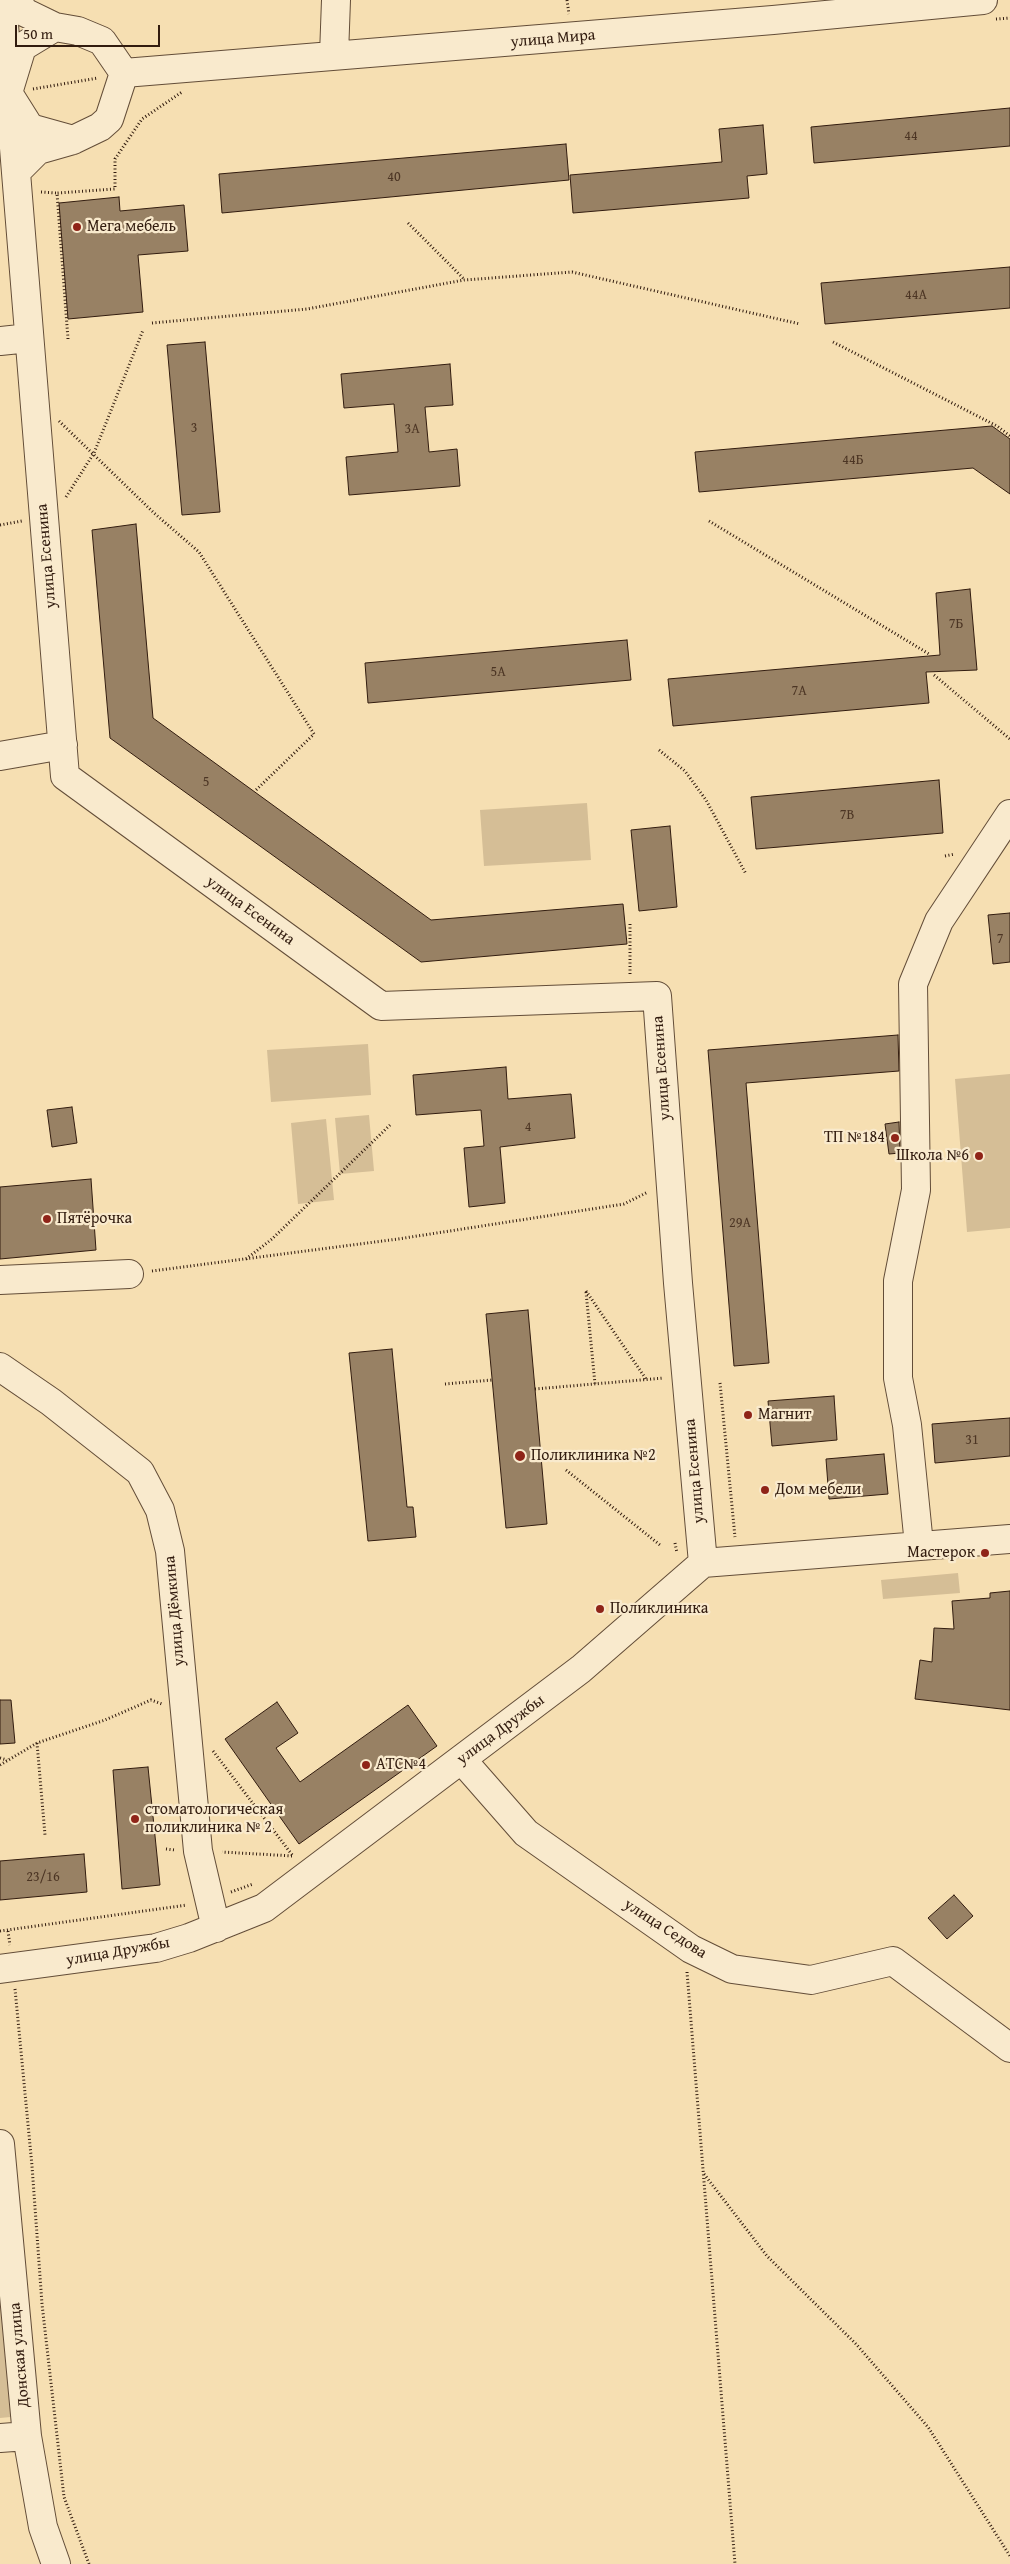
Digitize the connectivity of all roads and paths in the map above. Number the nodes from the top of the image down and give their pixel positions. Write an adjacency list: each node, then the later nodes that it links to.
1 (2, 0): 8 (street, улица Есенина)
2 (17, 0): 6 (street)
3 (336, 0): 7 (street)
4 (987, 10): 5 (path); 7 (street, улица Мира)
5 (1010, 18)
6 (55, 27): 9 (street); 11 (street)
7 (334, 56): 9 (street, улица Мира)
8 (3, 64): 11 (street, улица Есенина)
9 (124, 73): 11 (path); 12 (street)
10 (186, 90): 20 (path)
11 (8, 94): 12 (street); 13 (street, улица Есенина)
12 (72, 140): 13 (street)
13 (16, 172): 19 (street, улица Есенина)
14 (408, 223): 15 (path)
15 (464, 280): 16 (path); 17 (path)
16 (152, 323)
17 (800, 324)
18 (143, 330): 25 (path)
19 (29, 338): 21 (street); 23 (street, улица Есенина)
20 (68, 339)
21 (0, 341)
22 (833, 342): 24 (path)
23 (34, 397): 25 (path); 32 (street, улица Есенина)
24 (1010, 436)
25 (94, 453): 35 (path)
26 (30, 520): 28 (path)
27 (709, 521): 29 (path)
28 (0, 525)
29 (928, 654)
30 (934, 675): 31 (path)
31 (1010, 739)
32 (63, 745): 34 (street); 39 (street, улица Есенина)
33 (660, 750): 37 (path)
34 (0, 756)
35 (256, 790)
36 (1010, 814): 57 (street)
37 (746, 874)
38 (630, 924): 39 (path)
39 (630, 998): 41 (street, улица Есенина)
40 (390, 1125): 42 (path)
41 (671, 1181): 42 (path); 46 (street, улица Есенина)
42 (245, 1259): 43 (path)
43 (129, 1274): 44 (street)
44 (0, 1280)
45 (0, 1367): 59 (street, улица Дёмкина)
46 (686, 1377): 48 (path); 58 (street, улица Есенина)
47 (492, 1380): 50 (path)
48 (646, 1380): 51 (path); 51 (path)
49 (720, 1383): 55 (path)
50 (445, 1384)
51 (595, 1384): 52 (path)
52 (535, 1388)
53 (566, 1470): 56 (path)
54 (1010, 1539): 57 (street)
55 (735, 1541)
56 (660, 1545)
57 (919, 1545): 58 (street)
58 (703, 1563): 63 (street, улица Дружбы)
59 (185, 1713): 60 (path); 68 (street, улица Дёмкина)
60 (37, 1743): 64 (path); 66 (path)
61 (209, 1745): 68 (path)
62 (0, 1758): 64 (path)
63 (462, 1760): 69 (street, улица Дружбы); 71 (street, улица Седова)
64 (8, 1761): 65 (path)
65 (0, 1765)
66 (45, 1835)
67 (166, 1850): 68 (path)
68 (198, 1851): 69 (street, улица Дёмкина)
69 (216, 1928): 72 (street, улица Дружбы)
70 (8, 1931): 72 (path)
71 (691, 1949): 73 (street, улица Седова); 75 (path)
72 (6, 1968): 82 (path)
73 (1010, 2048)
74 (0, 2144): 76 (street, Донская улица)
75 (703, 2173): 80 (path); 83 (path)
76 (1, 2180): 77 (street, Донская улица)
77 (8, 2308): 78 (street, Донская улица)
78 (27, 2436): 79 (street); 81 (street, Донская улица)
79 (0, 2438)
80 (1010, 2556)
81 (56, 2564)
82 (89, 2564)
83 (735, 2564)

